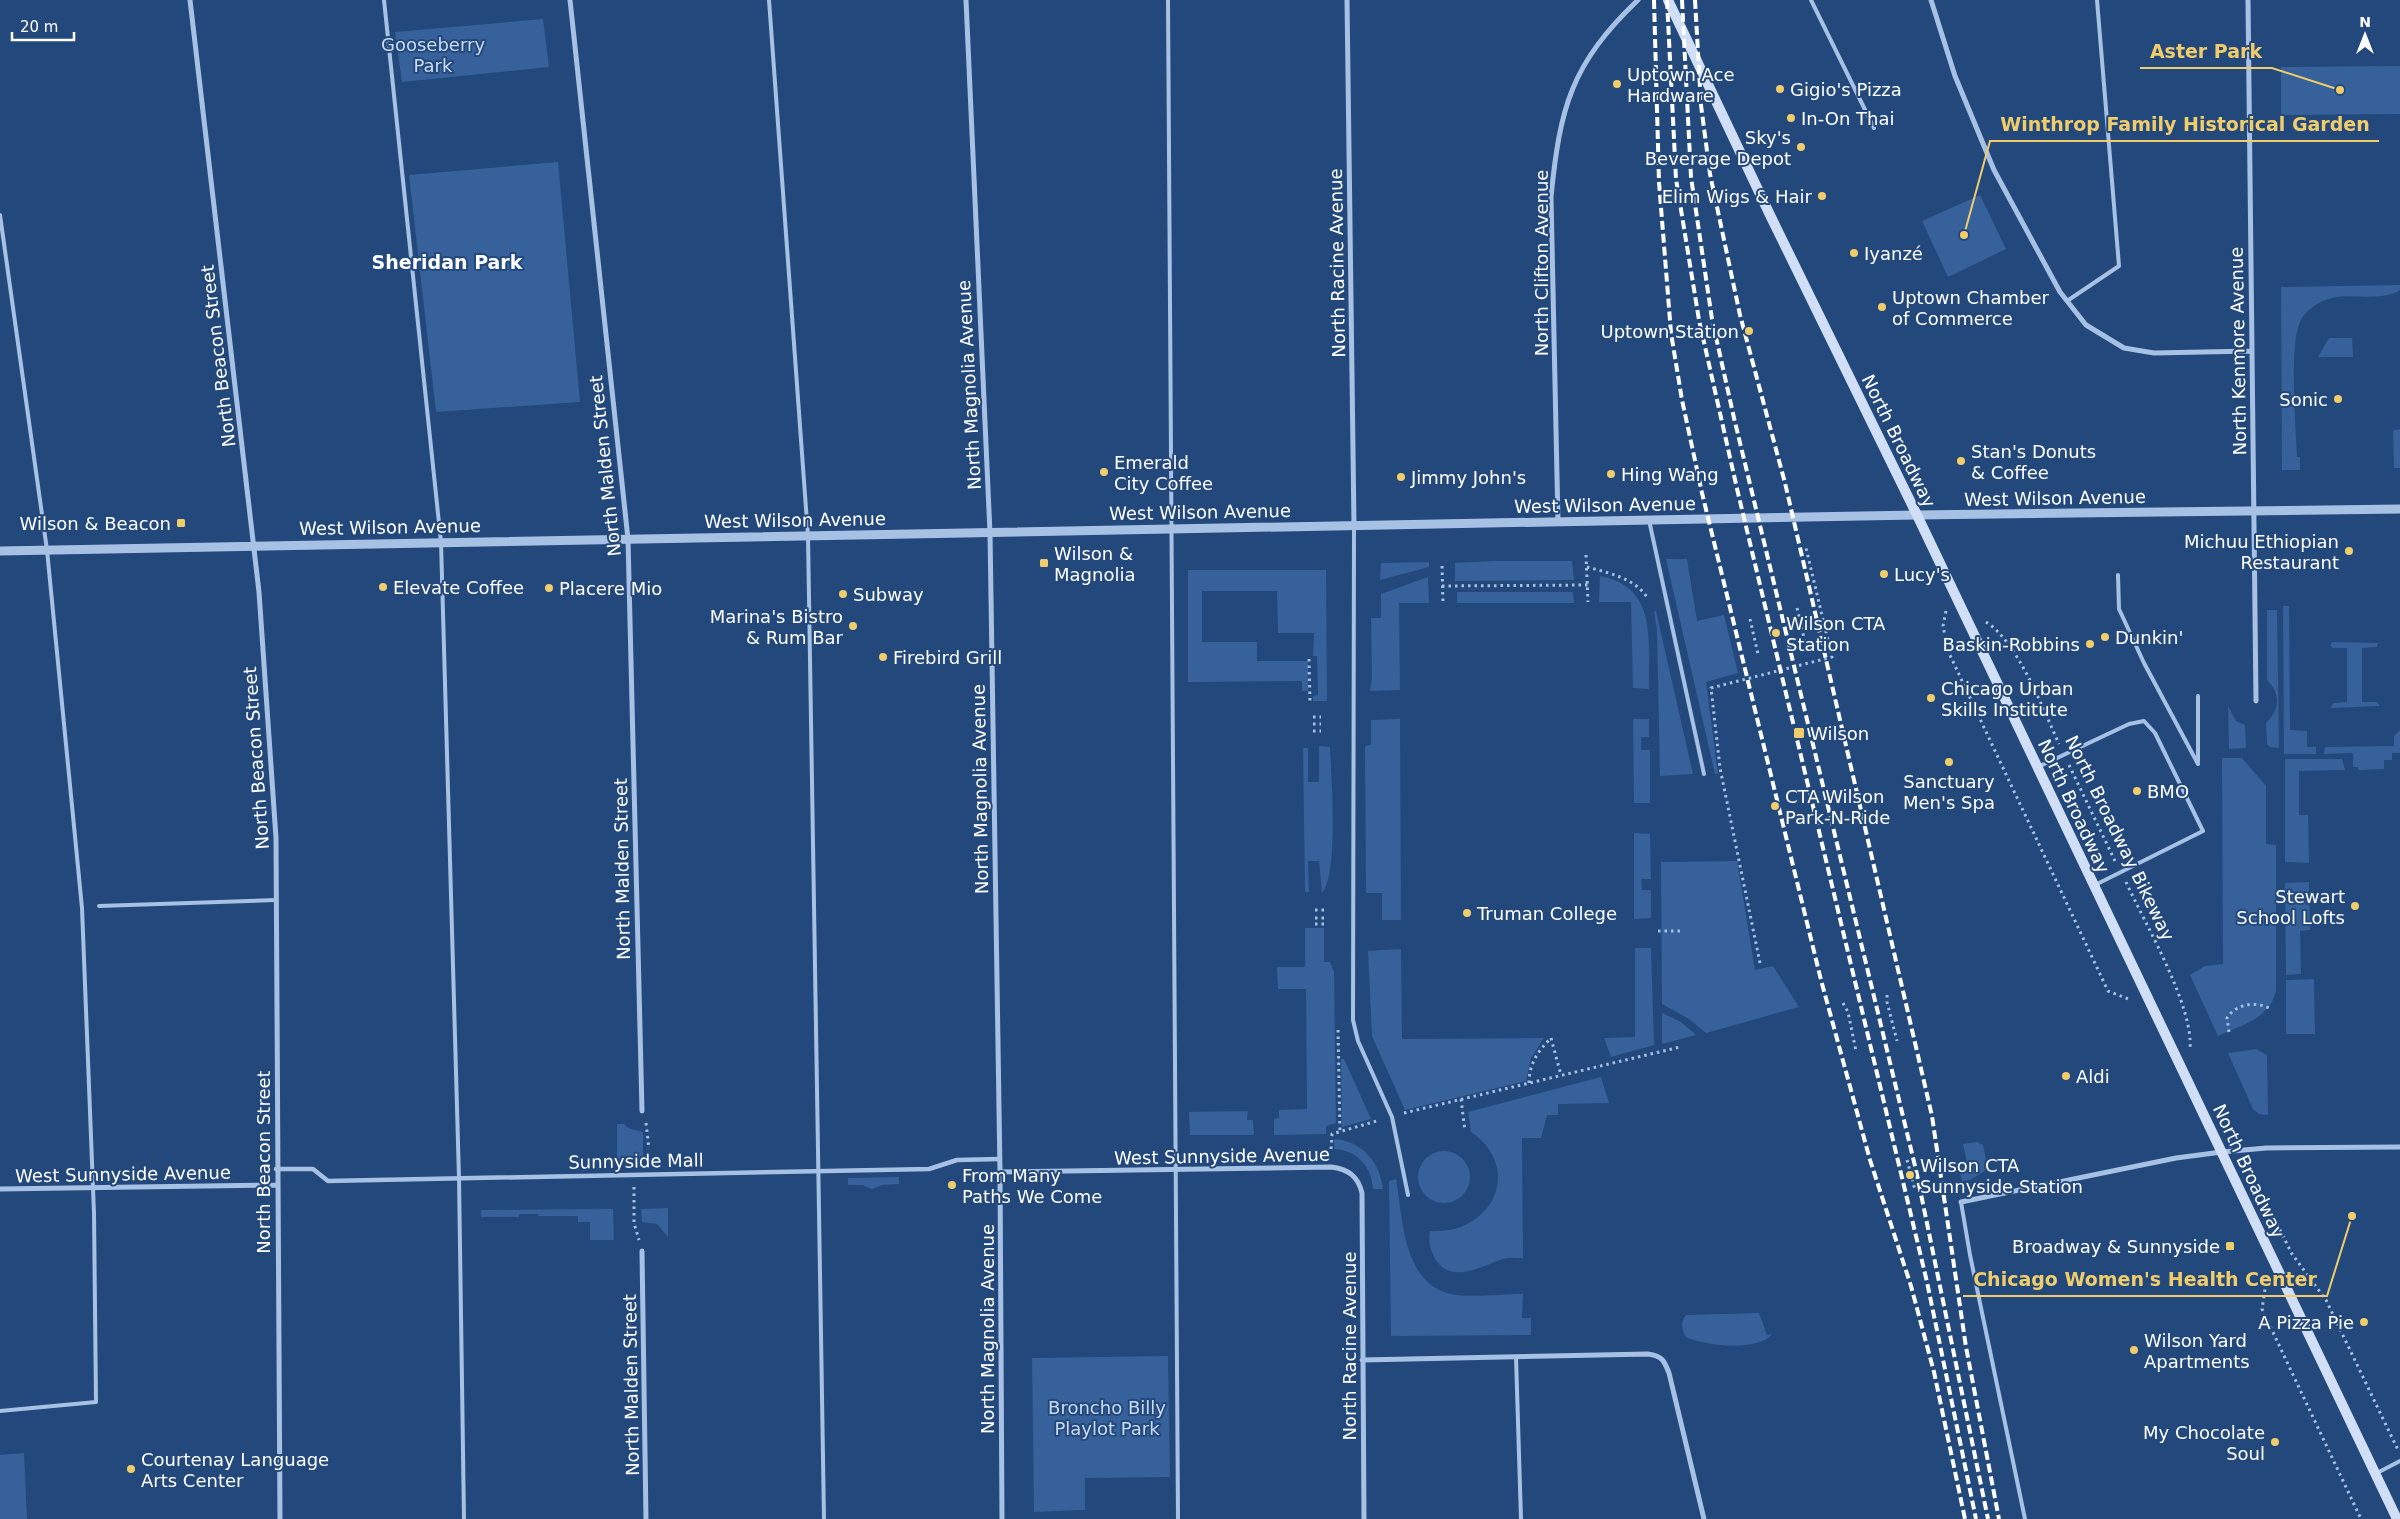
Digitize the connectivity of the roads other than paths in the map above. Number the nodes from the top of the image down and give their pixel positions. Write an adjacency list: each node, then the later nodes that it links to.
1 (190, 0): 29 (street, North Beacon Street)
2 (384, 0): 28 (lane)
3 (570, 0): 27 (street, North Malden Street)
4 (769, 0): 26 (lane)
5 (966, 0): 25 (street, North Magnolia Avenue)
6 (1168, 0): 24 (lane)
7 (1347, 0): 23 (street, North Racine Avenue)
8 (1638, 0): 22 (street, North Clifton Avenue)
9 (1668, 0): 20 (main road, North Broadway)
10 (1811, 0): 14 (lane)
11 (1931, 0): 16 (street)
12 (2097, 0): 16 (lane)
13 (2248, 0): 17 (street, North Kenmore Avenue)
14 (1874, 128)
15 (0, 215): 30 (lane)
16 (2067, 300): 17 (street)
17 (2252, 351): 19 (street, North Kenmore Avenue)
18 (2400, 509): 19 (street, West Wilson Avenue)
19 (2254, 511): 20 (street, West Wilson Avenue); 34 (street, North Kenmore Avenue)
20 (1918, 515): 21 (street, West Wilson Avenue); 35 (main road, North Broadway)
21 (1649, 520): 22 (street, West Wilson Avenue); 36 (lane)
22 (1558, 522): 23 (street, West Wilson Avenue)
23 (1354, 526): 24 (street, West Wilson Avenue); 53 (lane)
24 (1171, 529): 25 (street, West Wilson Avenue); 45 (lane)
25 (990, 532): 26 (street, West Wilson Avenue); 43 (street, North Magnolia Avenue)
26 (808, 536): 27 (street, West Wilson Avenue); 46 (lane)
27 (628, 539): 28 (street, West Wilson Avenue); 40 (street, North Malden Street)
28 (440, 542): 29 (street, West Wilson Avenue); 49 (lane)
29 (254, 546): 30 (street, West Wilson Avenue); 38 (street, North Beacon Street)
30 (48, 550): 31 (street, West Wilson Avenue); 51 (lane)
31 (0, 551)
32 (2118, 575): 33 (lane)
33 (2198, 696)
34 (2256, 701)
35 (2038, 767): 37 (main road, North Broadway); 37 (lane)
36 (1704, 774)
37 (2094, 885): 42 (main road, North Broadway)
38 (276, 900): 39 (lane); 44 (street, North Beacon Street)
39 (99, 906)
40 (642, 1111)
41 (2400, 1147): 42 (street)
42 (2222, 1152): 54 (street); 60 (main road, North Broadway)
43 (1000, 1159): 46 (street, Sunnyside Mall); 47 (street, North Magnolia Avenue)
44 (276, 1170): 49 (street, Sunnyside Mall); 50 (street, North Beacon Street)
45 (1176, 1170): 47 (street, West Sunnyside Avenue); 48 (street, West Sunnyside Avenue); 66 (lane)
46 (819, 1171): 49 (street, Sunnyside Mall); 64 (lane)
47 (1000, 1172): 65 (street, North Magnolia Avenue)
48 (1353, 1175): 57 (street, North Racine Avenue)
49 (459, 1178): 62 (lane)
50 (276, 1185): 51 (street, West Sunnyside Avenue); 61 (street, North Beacon Street)
51 (93, 1188): 52 (street, West Sunnyside Avenue); 58 (lane)
52 (0, 1189)
53 (1408, 1195)
54 (1961, 1202): 70 (lane)
55 (642, 1251): 63 (street, North Malden Street)
56 (1516, 1357): 57 (street); 68 (lane); 69 (street)
57 (1362, 1360): 67 (street, North Racine Avenue)
58 (0, 1411)
59 (2400, 1461): 60 (lane)
60 (2375, 1474): 71 (main road, North Broadway)
61 (280, 1519)
62 (464, 1519)
63 (646, 1519)
64 (824, 1519)
65 (1002, 1519)
66 (1178, 1519)
67 (1364, 1519)
68 (1521, 1519)
69 (1704, 1519)
70 (2025, 1519)
71 (2397, 1519)

